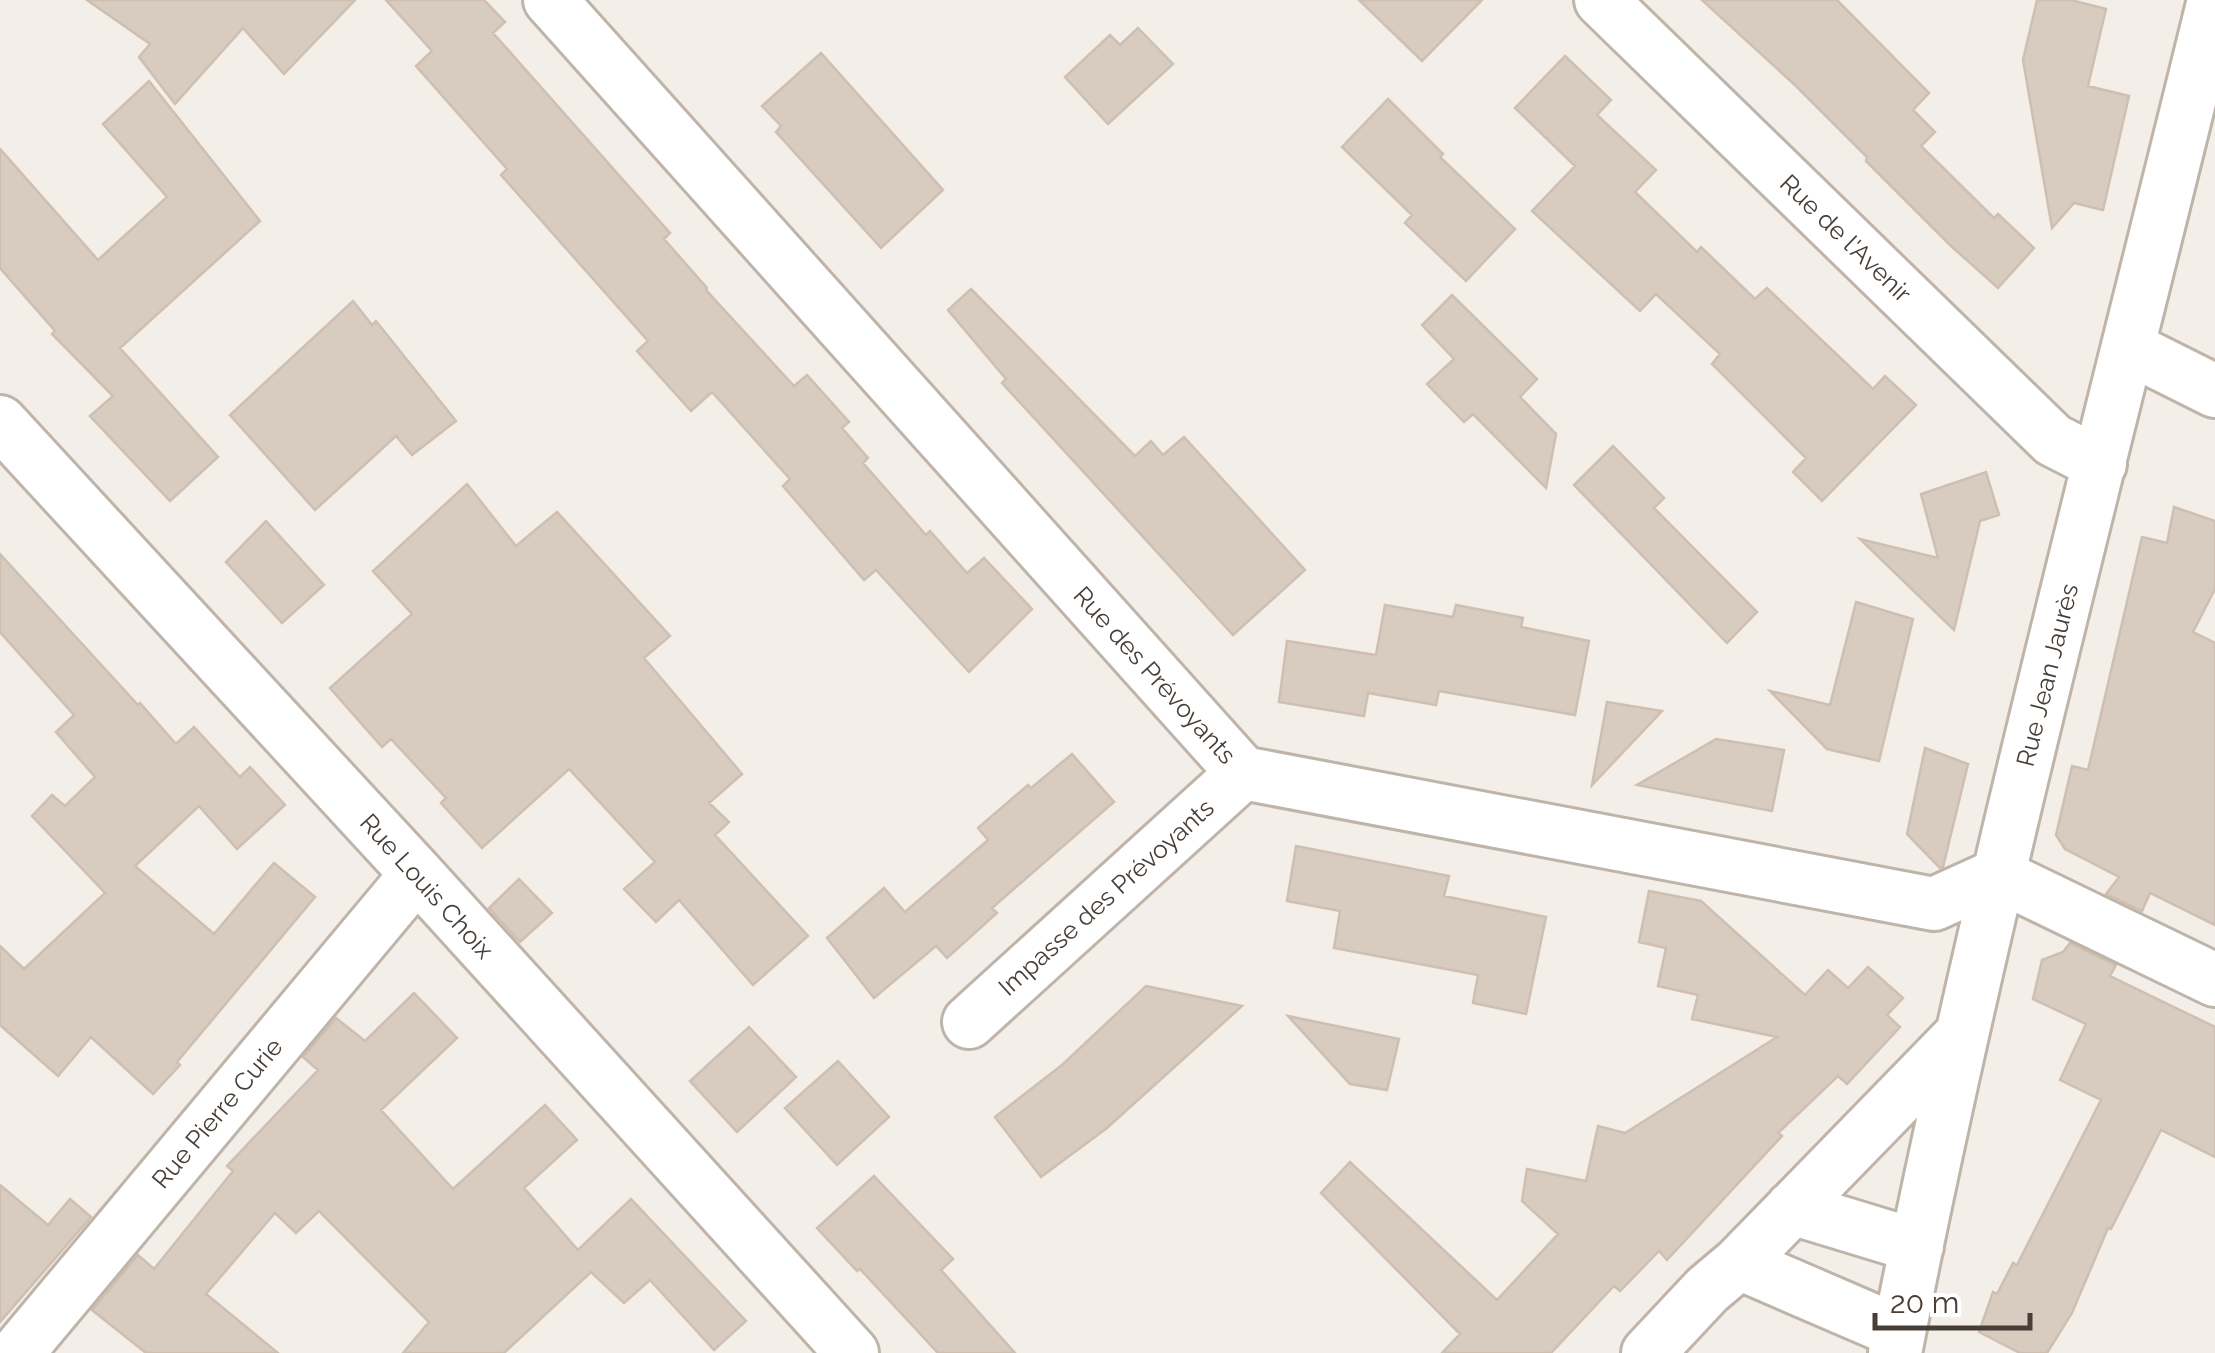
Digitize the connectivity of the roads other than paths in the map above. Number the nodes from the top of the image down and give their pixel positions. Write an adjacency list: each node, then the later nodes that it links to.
1 (550, 0): 8 (street, Rue des Prévoyants)
2 (1601, 0): 7 (street, Rue de l'Avenir)
3 (2214, 0): 4 (street, Rue Jean Jaurès)
4 (2129, 348): 5 (street); 7 (street, Rue Jean Jaurès)
5 (2215, 392)
6 (0, 422): 9 (street, Rue Louis Choix)
7 (2100, 464): 10 (street, Rue Jean Jaurès)
8 (1243, 773): 10 (street, Rue des Prévoyants); 12 (street, Impasse des Prévoyants)
9 (416, 874): 18 (street, Rue Pierre Curie); 19 (street, Rue Louis Choix)
10 (1998, 874): 11 (street); 13 (street, Rue Jean Jaurès)
11 (2215, 980)
12 (969, 1022)
13 (1962, 1034): 14 (street); 15 (street, Rue Jean Jaurès)
14 (1792, 1208): 15 (street); 16 (street)
15 (1917, 1246): 17 (street, Rue Jean Jaurès)
16 (1739, 1263): 17 (street); 20 (street)
17 (1897, 1342)
18 (18, 1353)
19 (852, 1353)
20 (1648, 1353)

